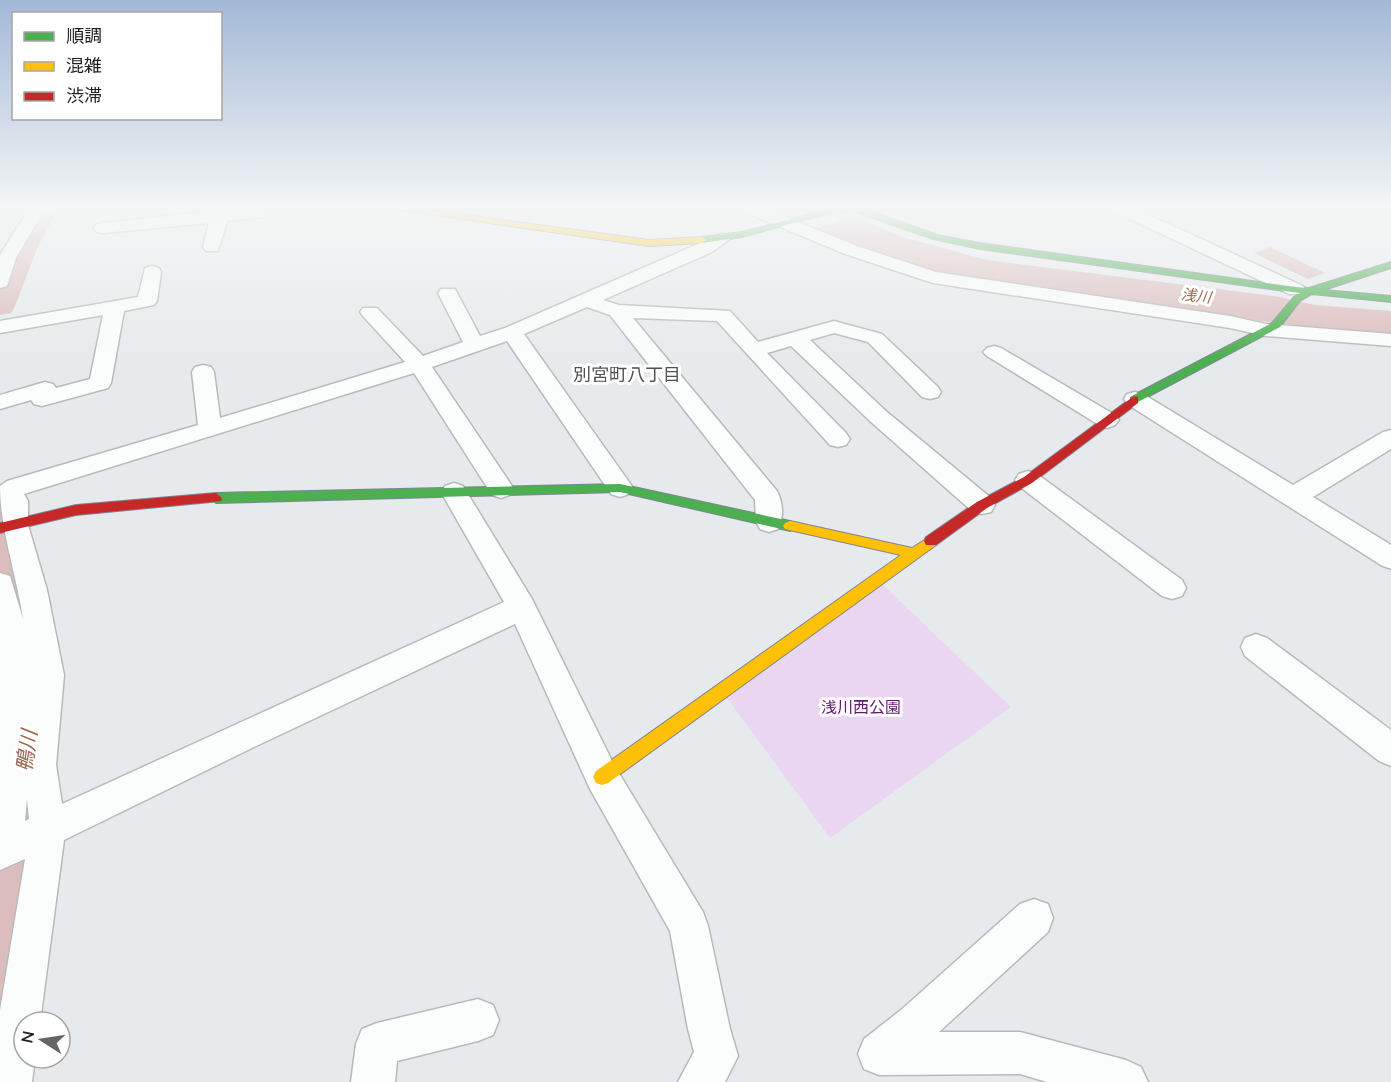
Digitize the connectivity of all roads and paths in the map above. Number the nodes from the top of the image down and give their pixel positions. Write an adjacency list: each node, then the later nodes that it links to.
1 (7, 257): 8 (street)
2 (681, 257): 12 (street)
3 (874, 257): 17 (street)
4 (1058, 257): 10 (main road)
5 (1226, 257): 10 (street)
6 (1391, 265): 10 (main road)
7 (152, 272): 13 (street)
8 (1, 275)
9 (448, 293): 21 (street)
10 (1301, 293): 11 (main road); 17 (main road)
11 (1391, 299)
12 (586, 300): 14 (street); 18 (street)
13 (115, 307): 16 (street); 28 (street)
14 (617, 311): 22 (street); 40 (street)
15 (370, 312): 24 (street)
16 (0, 327)
17 (1271, 327): 20 (street); 27 (main road)
18 (512, 332): 21 (street); 34 (street)
19 (796, 339): 22 (street); 26 (street); 38 (street)
20 (1391, 340)
21 (474, 344): 24 (street)
22 (753, 350): 32 (street)
23 (994, 352): 29 (street)
24 (419, 364): 30 (street); 35 (street)
25 (203, 372): 30 (street)
26 (930, 392)
27 (1135, 399): 29 (main road); 37 (street)
28 (0, 402)
29 (1107, 420): 33 (main road)
30 (210, 429): 39 (street)
31 (1391, 438): 37 (street)
32 (838, 440)
33 (1028, 480): 38 (main road); 44 (street)
34 (620, 488): 35 (main road); 40 (main road)
35 (501, 489): 36 (main road)
36 (454, 492): 39 (main road); 45 (street)
37 (1293, 497): 42 (street)
38 (982, 505): 41 (main road)
39 (8, 510): 49 (street)
40 (769, 522): 41 (main road)
41 (913, 553): 48 (main road)
42 (1390, 556)
43 (0, 584): 50 (street)
44 (1172, 588)
45 (522, 608): 48 (street); 49 (street)
46 (1256, 647): 47 (street)
47 (1391, 750)
48 (602, 777): 55 (street)
49 (48, 827): 50 (street); 53 (street)
50 (2, 851)
51 (1034, 918): 56 (street)
52 (478, 1020): 54 (street)
53 (10, 1082)
54 (373, 1082)
55 (700, 1082)
56 (1126, 1082)

